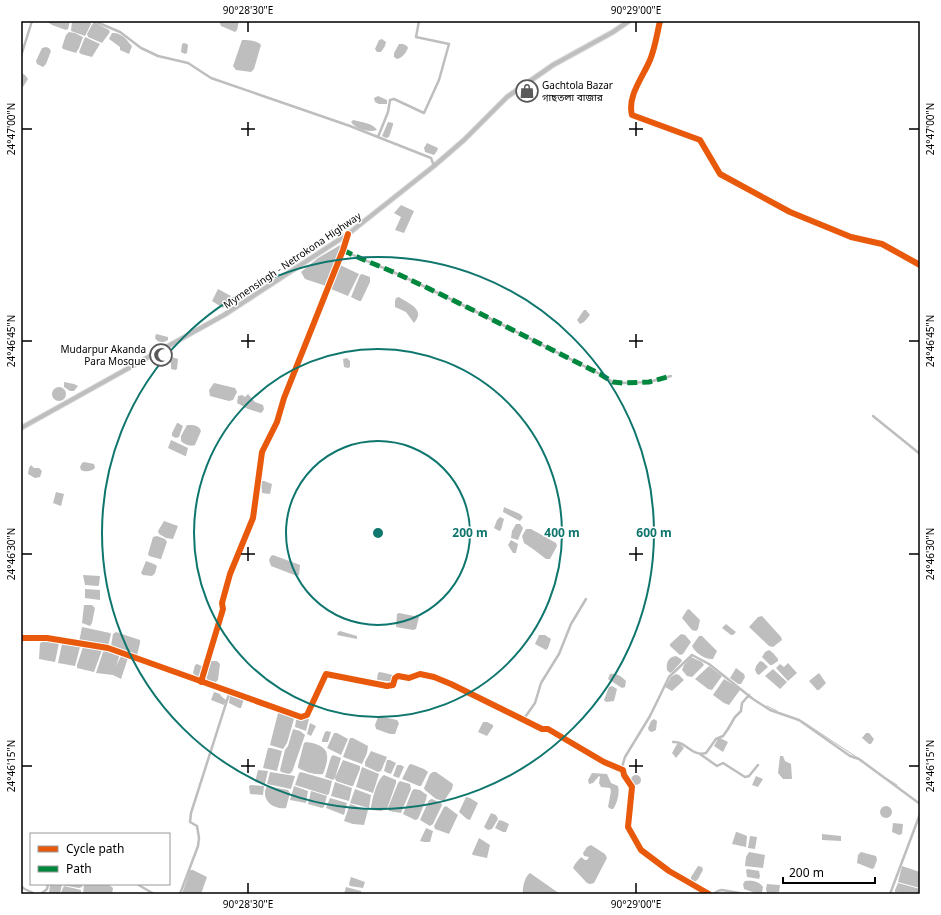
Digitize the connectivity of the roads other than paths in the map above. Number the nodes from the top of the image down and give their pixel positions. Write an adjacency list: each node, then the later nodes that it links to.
1 (32, 21): 6 (street)
2 (94, 21): 7 (street)
3 (419, 21): 7 (street)
4 (629, 21): 8 (main road, Mymensingh - Netrokona Highway)
5 (660, 21): 11 (street)
6 (21, 56)
7 (378, 137): 8 (street)
8 (434, 166): 9 (main road, Mymensingh - Netrokona Highway)
9 (348, 234): 10 (street); 14 (main road, Mymensingh - Netrokona Highway)
10 (343, 250): 12 (street); 18 (street)
11 (920, 265)
12 (671, 376)
13 (873, 416): 15 (street)
14 (21, 428)
15 (920, 454)
16 (586, 599): 21 (street)
17 (21, 638): 18 (street)
18 (201, 682): 19 (street)
19 (230, 691): 21 (street); 34 (street)
20 (749, 695): 23 (street); 25 (street); 26 (street)
21 (523, 720): 25 (street)
22 (673, 742): 23 (street)
23 (700, 754): 24 (street)
24 (758, 765)
25 (623, 770): 35 (street)
26 (920, 804)
27 (920, 814): 40 (street)
28 (48, 885): 32 (street)
29 (139, 885): 33 (street)
30 (21, 886): 31 (street)
31 (34, 894)
32 (41, 894)
33 (154, 894)
34 (180, 894)
35 (709, 894)
36 (713, 894): 37 (street)
37 (745, 894)
38 (813, 894): 39 (street)
39 (819, 894)
40 (890, 894)

